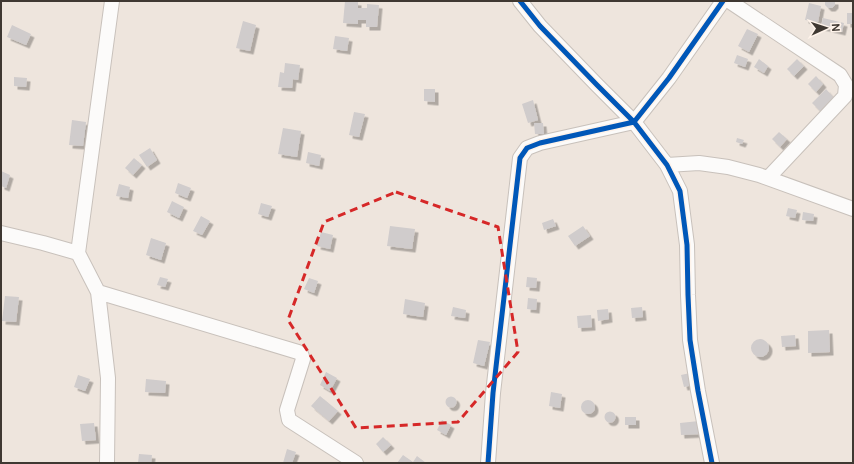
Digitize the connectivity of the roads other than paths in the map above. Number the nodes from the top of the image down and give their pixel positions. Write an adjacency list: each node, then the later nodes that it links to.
1 (112, 1): 10 (street)
2 (520, 1): 5 (street)
3 (723, 1): 5 (street)
4 (729, 1): 7 (street)
5 (634, 122): 6 (street); 14 (street)
6 (667, 165): 7 (street); 15 (street)
7 (768, 178): 8 (street)
8 (853, 209)
9 (1, 233): 10 (street)
10 (78, 253): 11 (street)
11 (98, 292): 12 (street); 13 (street)
12 (107, 463)
13 (356, 463)
14 (488, 463)
15 (712, 463)

